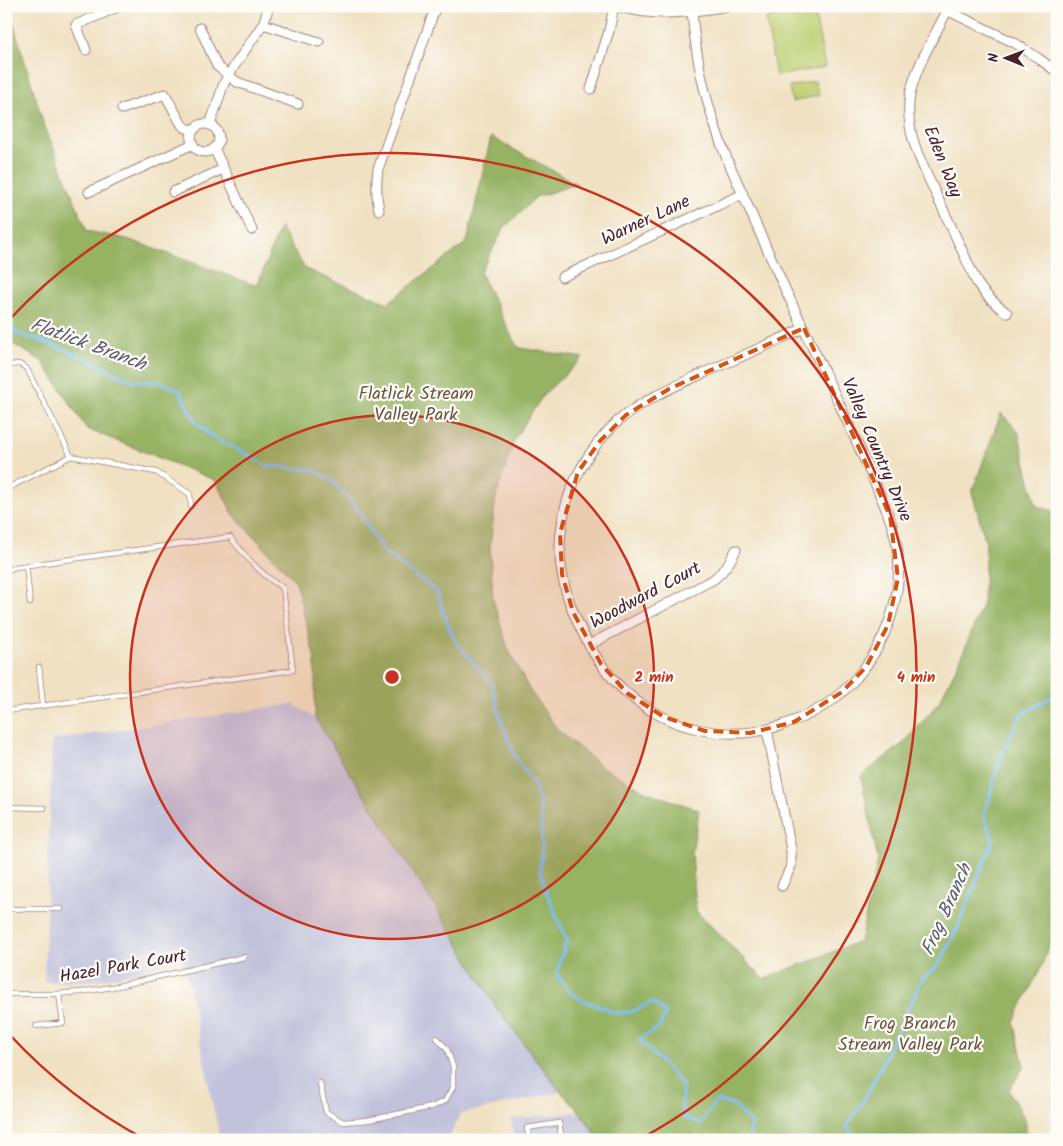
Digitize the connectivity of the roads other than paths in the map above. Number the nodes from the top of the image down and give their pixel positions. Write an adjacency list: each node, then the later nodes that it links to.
1 (120, 6): 12 (street)
2 (269, 6): 9 (street)
3 (436, 6): 26 (street)
4 (615, 6): 8 (street); 15 (street)
5 (728, 6): 8 (street)
6 (938, 6): 7 (street)
7 (947, 11): 13 (street); 29 (street, Eden Way)
8 (692, 12): 25 (street, Valley Country Drive)
9 (263, 24): 11 (street); 14 (street)
10 (200, 28): 14 (street)
11 (319, 42)
12 (86, 50)
13 (1057, 72)
14 (229, 75): 16 (street); 18 (street)
15 (591, 89)
16 (298, 104)
17 (122, 109): 19 (street)
18 (210, 125): 19 (street); 21 (street)
19 (194, 130): 20 (street)
20 (193, 144): 21 (street); 23 (street)
21 (214, 148): 22 (street)
22 (223, 168): 24 (street); 27 (street)
23 (89, 192)
24 (173, 192)
25 (743, 194): 28 (street, Warner Lane); 30 (street, Valley Country Drive)
26 (379, 210)
27 (252, 230)
28 (562, 277)
29 (1007, 312)
30 (804, 328): 39 (street, Valley Country Drive); 43 (street, Valley Country Drive)
31 (6, 368): 32 (lane)
32 (71, 456): 33 (lane); 34 (lane)
33 (6, 489)
34 (191, 506)
35 (736, 550): 39 (street, Woodward Court)
36 (26, 565): 37 (lane); 38 (lane); 41 (lane)
37 (6, 571)
38 (30, 603)
39 (589, 645): 43 (street, Valley Country Drive)
40 (39, 667): 41 (lane)
41 (43, 706): 42 (lane)
42 (6, 711)
43 (767, 730): 46 (street)
44 (6, 807): 45 (lane)
45 (44, 808)
46 (782, 886)
47 (6, 909): 48 (lane)
48 (61, 909)
49 (244, 957): 51 (lane, Hazel Park Court)
50 (6, 994): 51 (lane, Hazel Park Court)
51 (59, 994): 52 (lane)
52 (36, 1026)
53 (437, 1038): 54 (lane)
54 (320, 1083)
55 (529, 1140): 56 (lane)
56 (562, 1140)

